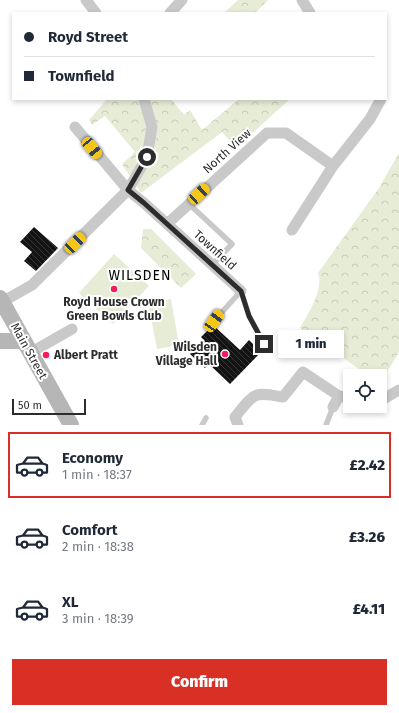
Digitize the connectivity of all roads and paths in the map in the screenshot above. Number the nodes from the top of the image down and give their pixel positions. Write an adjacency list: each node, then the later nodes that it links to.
1 (86, 0): 4 (street)
2 (182, 0): 5 (street)
3 (302, 0): 6 (street)
4 (95, 12)
5 (171, 12)
6 (309, 12)
7 (144, 100): 11 (street)
8 (380, 100): 10 (street)
9 (74, 127): 11 (street, Townfield)
10 (333, 166): 12 (street, North View); 14 (street)
11 (128, 190): 13 (street, Townfield); 17 (street)
12 (189, 203): 13 (street, North View); 15 (lane)
13 (167, 224): 15 (street, Townfield)
14 (292, 230)
15 (212, 265): 16 (street, Townfield)
16 (241, 291): 18 (lane); 21 (lane)
17 (1, 300): 22 (street, Main Street)
18 (214, 321)
19 (72, 329): 22 (street)
20 (0, 341): 22 (street)
21 (264, 344)
22 (27, 347): 30 (street, Main Street)
23 (399, 390): 26 (street)
24 (339, 396): 25 (street); 27 (street); 29 (street)
25 (343, 397)
26 (387, 397)
27 (333, 407): 32 (lane)
28 (206, 418): 31 (lane)
29 (237, 421)
30 (71, 425)
31 (202, 425)
32 (326, 425)

